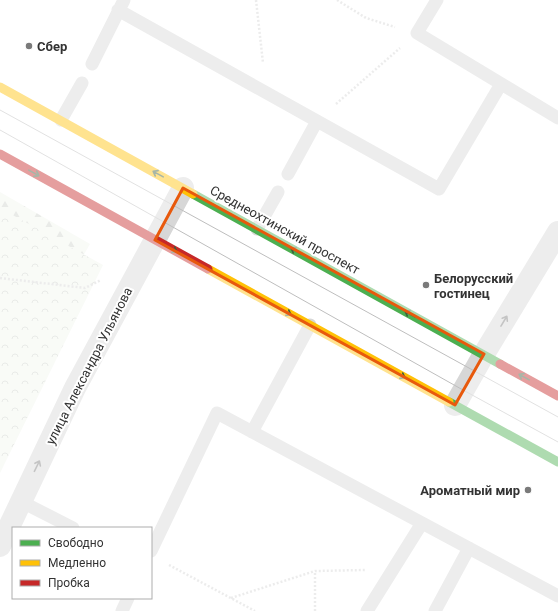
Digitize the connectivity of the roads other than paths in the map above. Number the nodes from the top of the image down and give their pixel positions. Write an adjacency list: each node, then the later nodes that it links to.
1 (437, 0): 5 (lane)
2 (121, 5): 3 (lane); 9 (lane)
3 (92, 64)
4 (82, 83): 8 (lane)
5 (501, 84): 7 (lane); 9 (lane)
6 (0, 87): 8 (main road, Среднеохтинский проспект)
7 (558, 118)
8 (61, 120): 12 (main road, Среднеохтинский проспект, one-way to 8)
9 (317, 121): 11 (lane)
10 (0, 154): 16 (main road, one-way to 16)
11 (288, 174)
12 (183, 188): 14 (main road, Среднеохтинский проспект); 16 (street, улица Александра Ульянова)
13 (278, 192): 14 (lane)
14 (257, 229): 18 (main road, Среднеохтинский проспект, one-way to 14)
15 (558, 232): 18 (street, one-way to 15)
16 (155, 240): 17 (main road, one-way to 17); 23 (street, улица Александра Ульянова, one-way to 16)
17 (310, 325): 20 (main road, one-way to 20); 21 (lane)
18 (484, 354): 19 (main road, Среднеохтинский проспект, one-way to 18); 20 (street)
19 (558, 396)
20 (455, 405): 22 (main road)
21 (252, 432): 24 (lane); 28 (lane)
22 (558, 462)
23 (20, 502): 25 (lane); 26 (street, улица Александра Ульянова)
24 (422, 523): 27 (lane); 32 (lane)
25 (72, 527)
26 (0, 546)
27 (469, 548): 29 (lane); 33 (lane)
28 (152, 549)
29 (558, 596)
30 (128, 599): 31 (lane)
31 (122, 611)
32 (367, 611)
33 (435, 611)

